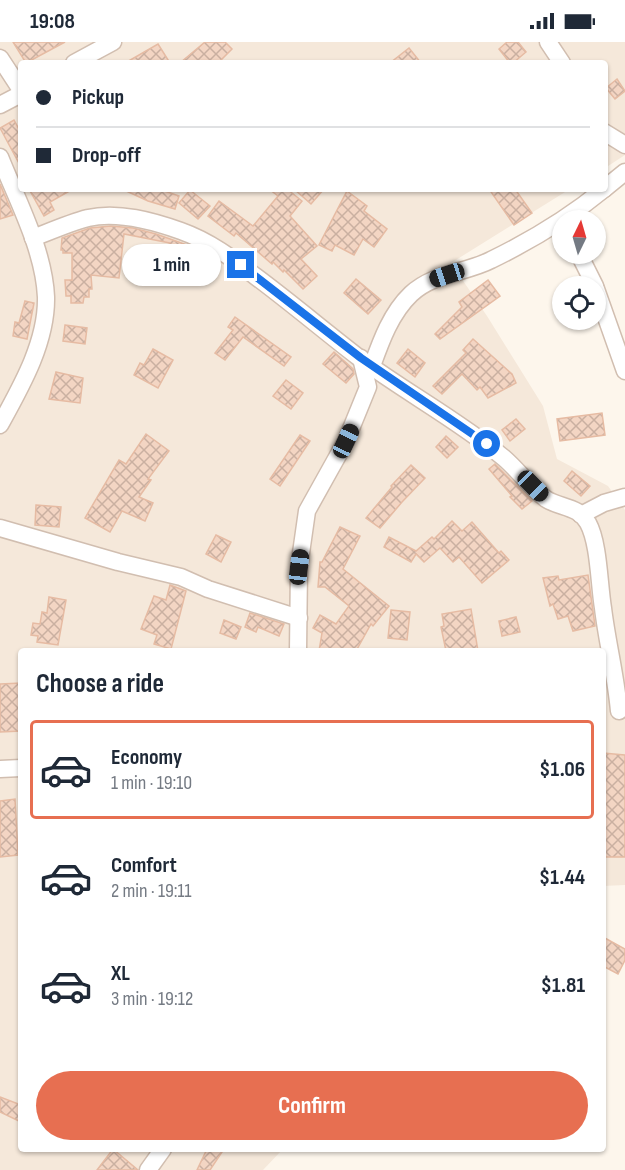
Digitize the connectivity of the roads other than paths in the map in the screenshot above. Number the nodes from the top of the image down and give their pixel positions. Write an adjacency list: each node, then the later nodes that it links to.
1 (113, 42): 4 (street)
2 (548, 42): 5 (street)
3 (0, 58): 6 (street)
4 (80, 60)
5 (560, 60)
6 (18, 87)
7 (18, 94): 8 (street)
8 (0, 105)
9 (608, 134): 10 (street)
10 (625, 145)
11 (0, 157): 17 (street)
12 (625, 172): 13 (street)
13 (608, 186)
14 (600, 192): 15 (street)
15 (576, 210)
16 (552, 226): 19 (street)
17 (33, 238): 19 (street); 23 (street)
18 (606, 318): 20 (street)
19 (366, 362): 21 (street); 22 (street)
20 (625, 371)
21 (393, 380): 22 (street); 25 (street)
22 (368, 387): 27 (street)
23 (0, 425)
24 (625, 497): 25 (street)
25 (581, 514): 29 (street)
26 (0, 528): 27 (street)
27 (299, 618): 28 (street)
28 (298, 648)
29 (616, 711)
30 (18, 768): 31 (street)
31 (0, 769)
32 (161, 1152): 33 (street)
33 (148, 1170)

